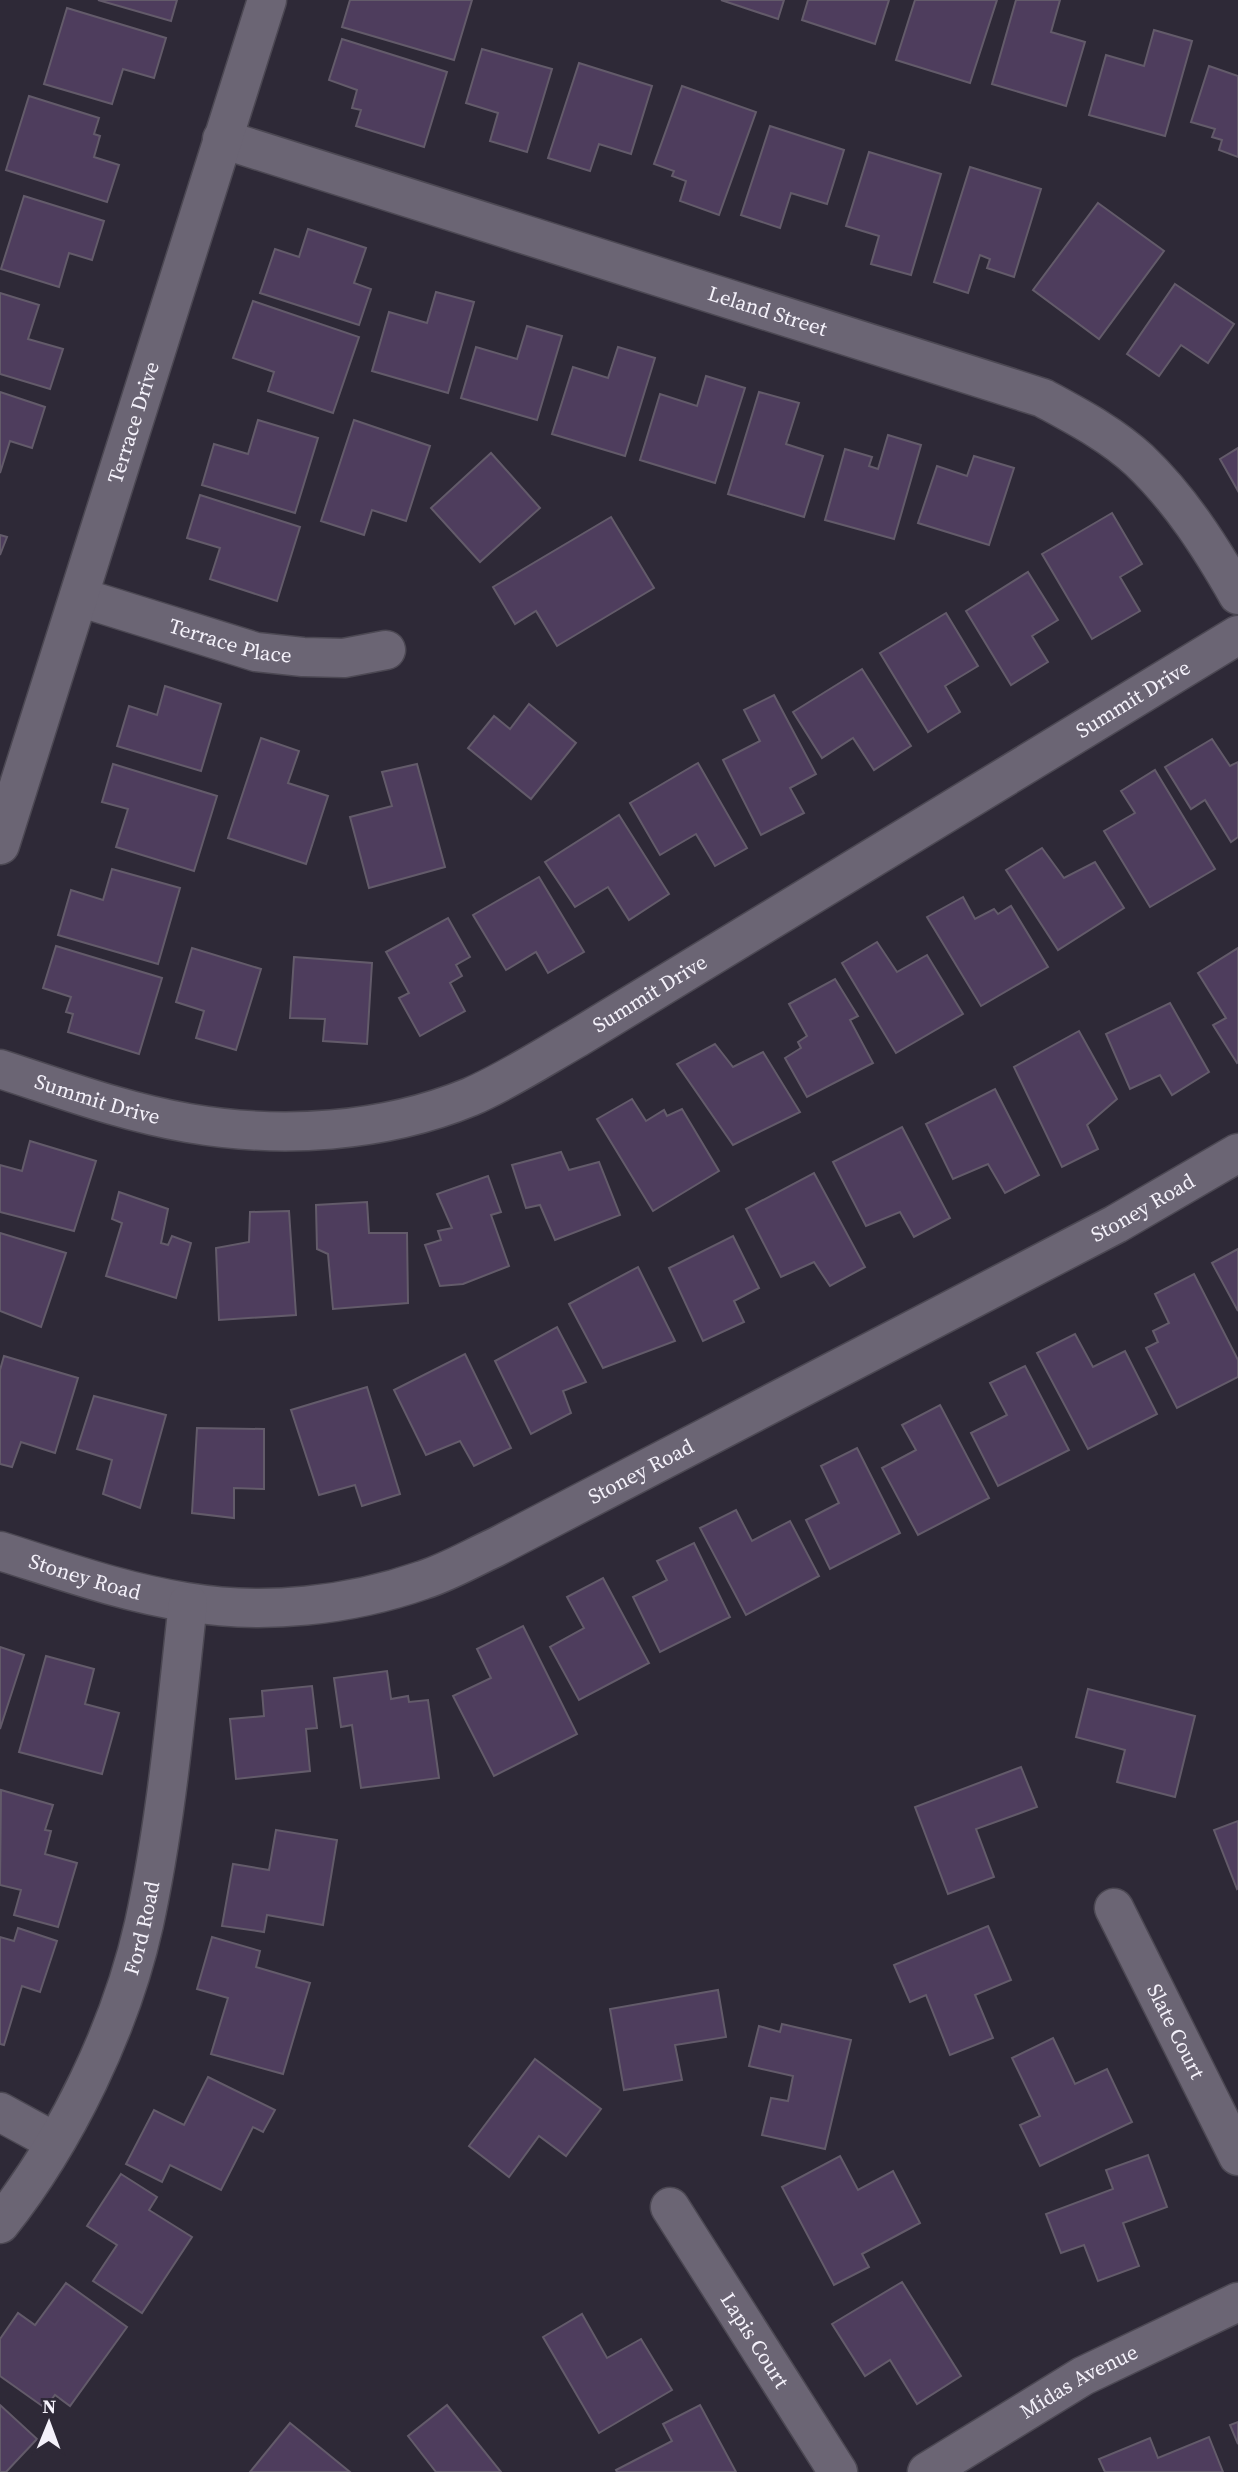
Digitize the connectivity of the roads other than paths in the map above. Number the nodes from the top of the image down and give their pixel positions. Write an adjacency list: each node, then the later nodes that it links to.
1 (267, 0): 2 (street, Terrace Drive)
2 (222, 139): 3 (street, Leland Street); 4 (street, Terrace Drive)
3 (1238, 594)
4 (79, 597): 6 (street, Terrace Place); 7 (street, Terrace Drive)
5 (1238, 635): 8 (street, Summit Drive)
6 (386, 650)
7 (0, 845)
8 (0, 1069)
9 (1238, 1153): 11 (street, Stoney Road)
10 (0, 1551): 11 (street, Stoney Road)
11 (188, 1603): 14 (street, Ford Road)
12 (1114, 1908): 15 (street, Slate Court)
13 (0, 2112): 14 (street)
14 (55, 2142): 17 (street, Ford Road)
15 (1238, 2156)
16 (670, 2207): 19 (street, Lapis Court)
17 (0, 2224)
18 (1238, 2302): 20 (street, Midas Avenue)
19 (838, 2472)
20 (927, 2472)

